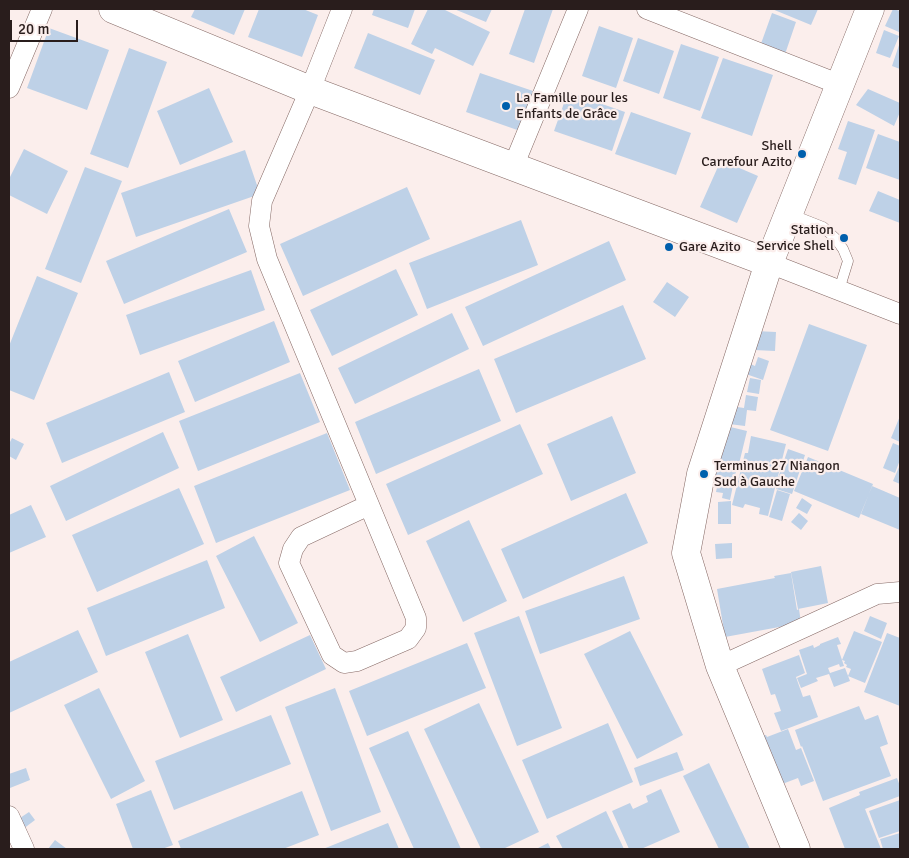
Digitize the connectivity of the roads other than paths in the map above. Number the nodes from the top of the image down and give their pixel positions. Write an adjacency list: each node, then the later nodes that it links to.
1 (42, 9): 8 (street)
2 (114, 9): 9 (street)
3 (342, 9): 9 (street)
4 (578, 9): 10 (street)
5 (647, 9): 7 (street)
6 (870, 9): 7 (street)
7 (841, 85): 11 (street)
8 (9, 88)
9 (310, 90): 10 (street); 15 (street)
10 (513, 167): 12 (street)
11 (789, 213): 12 (street); 13 (lane)
12 (769, 263): 13 (street); 17 (street)
13 (839, 290): 14 (street)
14 (900, 314)
15 (369, 505): 15 (street)
16 (900, 592): 17 (street)
17 (720, 666): 20 (street)
18 (9, 816): 19 (street)
19 (24, 849)
20 (796, 849)

